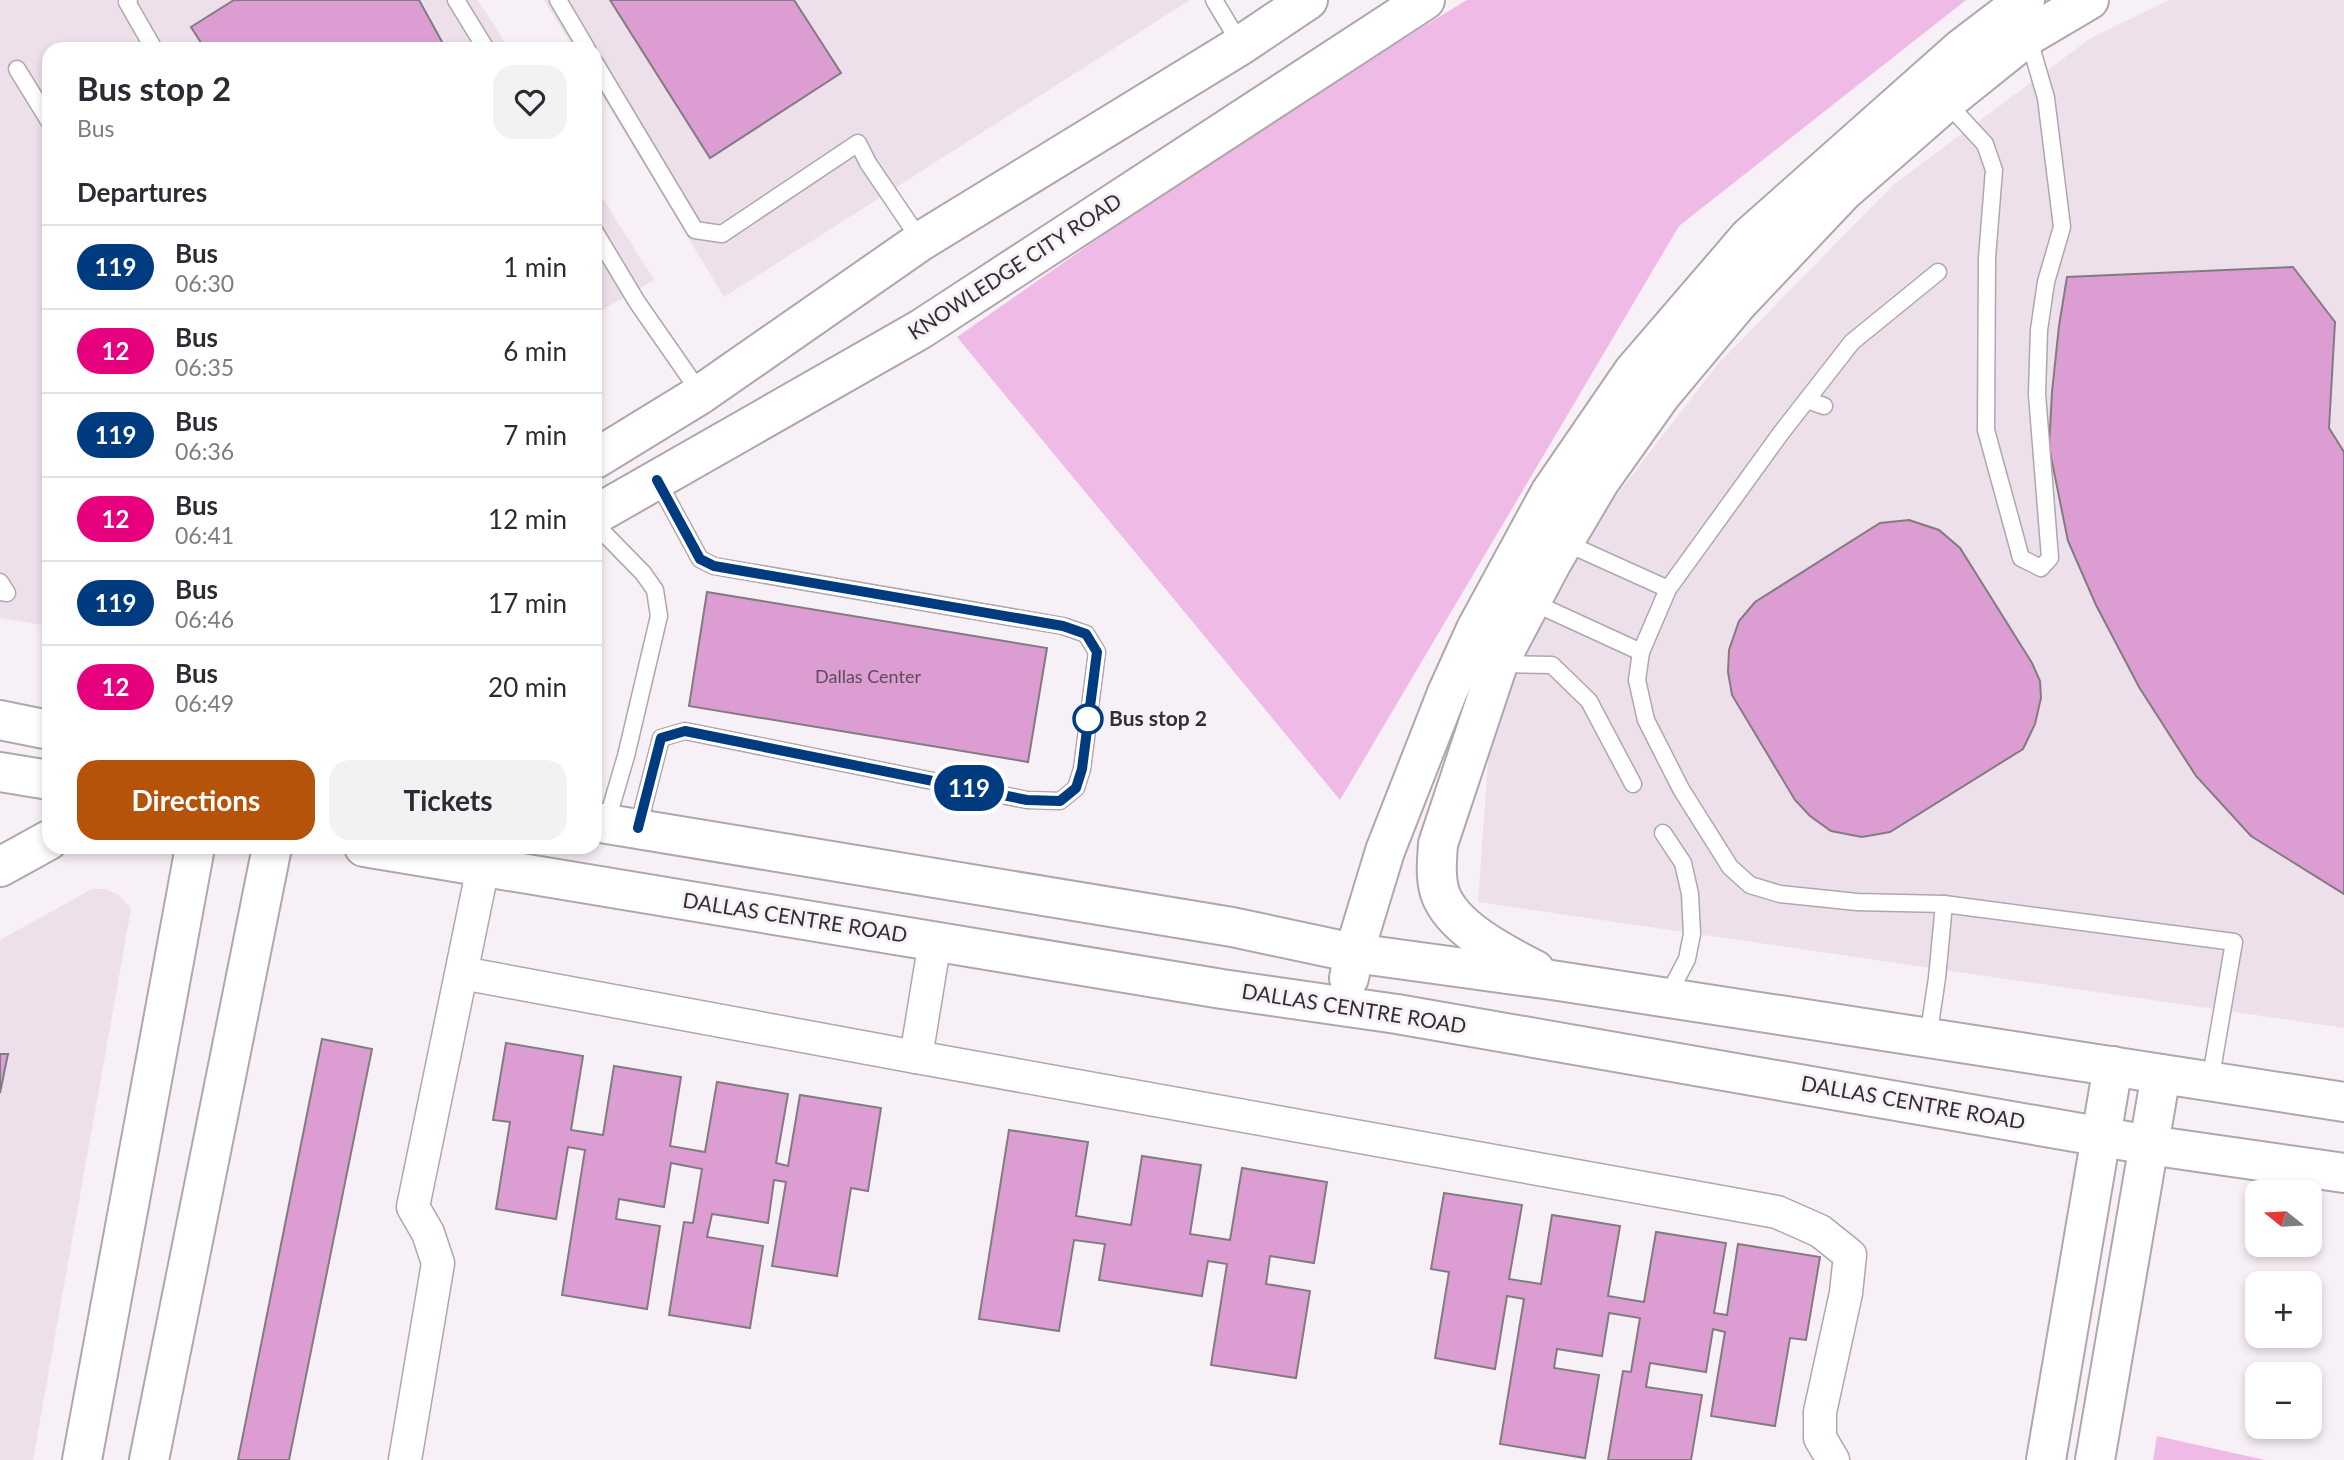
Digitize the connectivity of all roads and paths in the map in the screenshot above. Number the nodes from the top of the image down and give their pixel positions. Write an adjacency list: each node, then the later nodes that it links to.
1 (129, 0): 9 (lane)
2 (456, 0): 10 (lane)
3 (558, 0): 11 (lane)
4 (1214, 0): 12 (lane)
5 (1425, 0): 24 (street, KNOWLEDGE CITY ROAD)
6 (2089, 0): 8 (street)
7 (1287, 9): 12 (street)
8 (2027, 18): 15 (street); 15 (lane); 49 (street)
9 (150, 42)
10 (482, 42)
11 (583, 42)
12 (1241, 45): 17 (street)
13 (17, 69): 16 (lane)
14 (602, 75): 17 (lane)
15 (1946, 102): 27 (street)
16 (42, 110)
17 (921, 241): 20 (street)
18 (602, 244): 20 (lane)
19 (1938, 272): 21 (lane)
20 (701, 394): 23 (street)
21 (1807, 400): 22 (lane); 29 (lane)
22 (1824, 406)
23 (602, 455)
24 (657, 480): 25 (street, KNOWLEDGE CITY ROAD); 39 (lane)
25 (602, 511)
26 (602, 531): 39 (lane)
27 (1564, 542): 29 (lane); 31 (street)
28 (0, 582): 30 (lane)
29 (1668, 589): 32 (lane)
30 (0, 593)
31 (1531, 601): 32 (lane); 33 (street)
32 (1641, 652): 47 (lane)
33 (1498, 664): 38 (lane); 51 (street)
34 (0, 720): 35 (street)
35 (42, 729)
36 (3, 775): 37 (street)
37 (42, 779)
38 (1633, 785)
39 (613, 825): 49 (street)
40 (1663, 833): 52 (lane)
41 (42, 844): 45 (street)
42 (194, 854): 63 (street)
43 (271, 854): 64 (street)
44 (406, 854): 46 (street, DALLAS CENTRE ROAD)
45 (0, 867)
46 (483, 867): 48 (street, DALLAS CENTRE ROAD); 50 (street)
47 (1944, 904): 54 (lane); 58 (lane)
48 (935, 941): 53 (street, DALLAS CENTRE ROAD); 55 (street)
49 (1354, 953): 51 (street); 53 (street)
50 (462, 973): 55 (street); 65 (street)
51 (1552, 980): 52 (street)
52 (1666, 999): 54 (street)
53 (1343, 1006): 60 (street, DALLAS CENTRE ROAD)
54 (1928, 1038): 56 (street)
55 (916, 1057): 66 (street)
56 (2113, 1066): 57 (street); 60 (street)
57 (2161, 1074): 58 (street); 61 (street)
58 (2210, 1083): 59 (street)
59 (2344, 1102)
60 (2101, 1136): 61 (street, DALLAS CENTRE ROAD); 67 (street)
61 (2149, 1145): 62 (street, DALLAS CENTRE ROAD); 68 (street)
62 (2344, 1173)
63 (82, 1460)
64 (149, 1460)
65 (405, 1460)
66 (1833, 1460)
67 (2046, 1460)
68 (2095, 1460)

